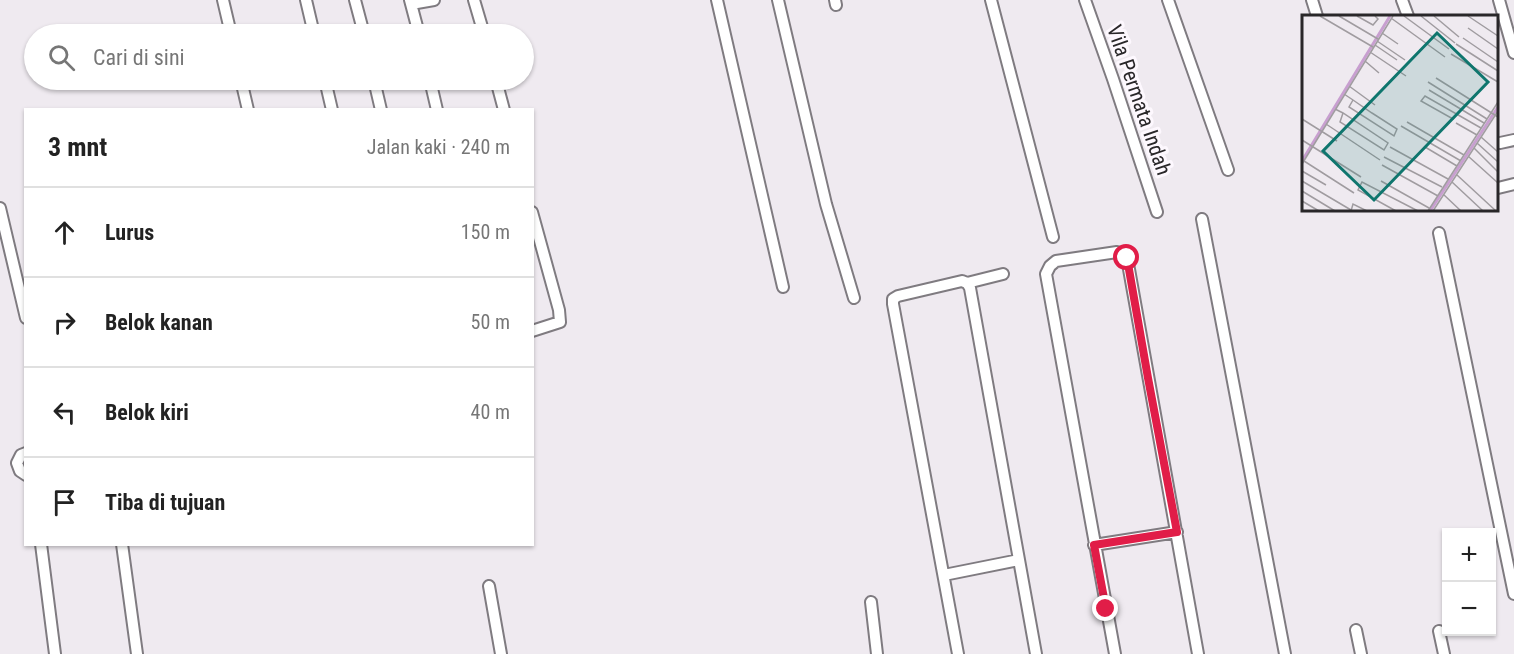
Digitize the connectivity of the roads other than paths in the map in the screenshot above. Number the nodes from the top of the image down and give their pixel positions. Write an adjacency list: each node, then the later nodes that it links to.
1 (223, 0): 17 (street)
2 (306, 0): 18 (street)
3 (356, 0): 19 (street)
4 (434, 0): 14 (street)
5 (474, 0): 21 (street)
6 (717, 0): 46 (street)
7 (778, 0): 47 (street)
8 (991, 0): 43 (street)
9 (1085, 0): 39 (street, Vila Permata Indah)
10 (1168, 0): 35 (street)
11 (1312, 0): 15 (street)
12 (1402, 0): 16 (street)
13 (1499, 0): 22 (street)
14 (411, 2): 20 (street)
15 (1317, 15)
16 (1408, 15)
17 (229, 24)
18 (312, 24)
19 (362, 24)
20 (416, 24)
21 (481, 24)
22 (1514, 54)
23 (243, 90): 28 (street)
24 (327, 90): 29 (street)
25 (376, 90): 30 (street)
26 (432, 90): 31 (street)
27 (499, 90): 32 (street)
28 (248, 108)
29 (332, 108)
30 (381, 108)
31 (437, 108)
32 (503, 108)
33 (1514, 140): 34 (street)
34 (1500, 143)
35 (1228, 170)
36 (1514, 184): 37 (street)
37 (1499, 188)
38 (0, 208): 48 (street)
39 (1157, 212)
40 (534, 219): 49 (street)
41 (1202, 219): 71 (street)
42 (1439, 233): 59 (street)
43 (1053, 237)
44 (1003, 274): 45 (street)
45 (967, 283): 56 (street); 57 (street)
46 (783, 287)
47 (854, 298)
48 (24, 310)
49 (534, 330)
50 (24, 454): 51 (street)
51 (24, 474)
52 (1177, 532): 53 (street); 53 (street); 70 (street)
53 (1094, 545): 69 (street)
54 (41, 546): 63 (street)
55 (122, 546): 64 (street)
56 (1019, 560): 57 (street); 68 (street)
57 (944, 575): 67 (street)
58 (489, 586): 65 (street)
59 (1514, 594)
60 (871, 602): 66 (street)
61 (1356, 630): 72 (street)
62 (1439, 631): 73 (street)
63 (55, 654)
64 (137, 654)
65 (501, 654)
66 (877, 654)
67 (958, 654)
68 (1036, 654)
69 (1115, 654)
70 (1198, 654)
71 (1285, 654)
72 (1361, 654)
73 (1444, 654)

